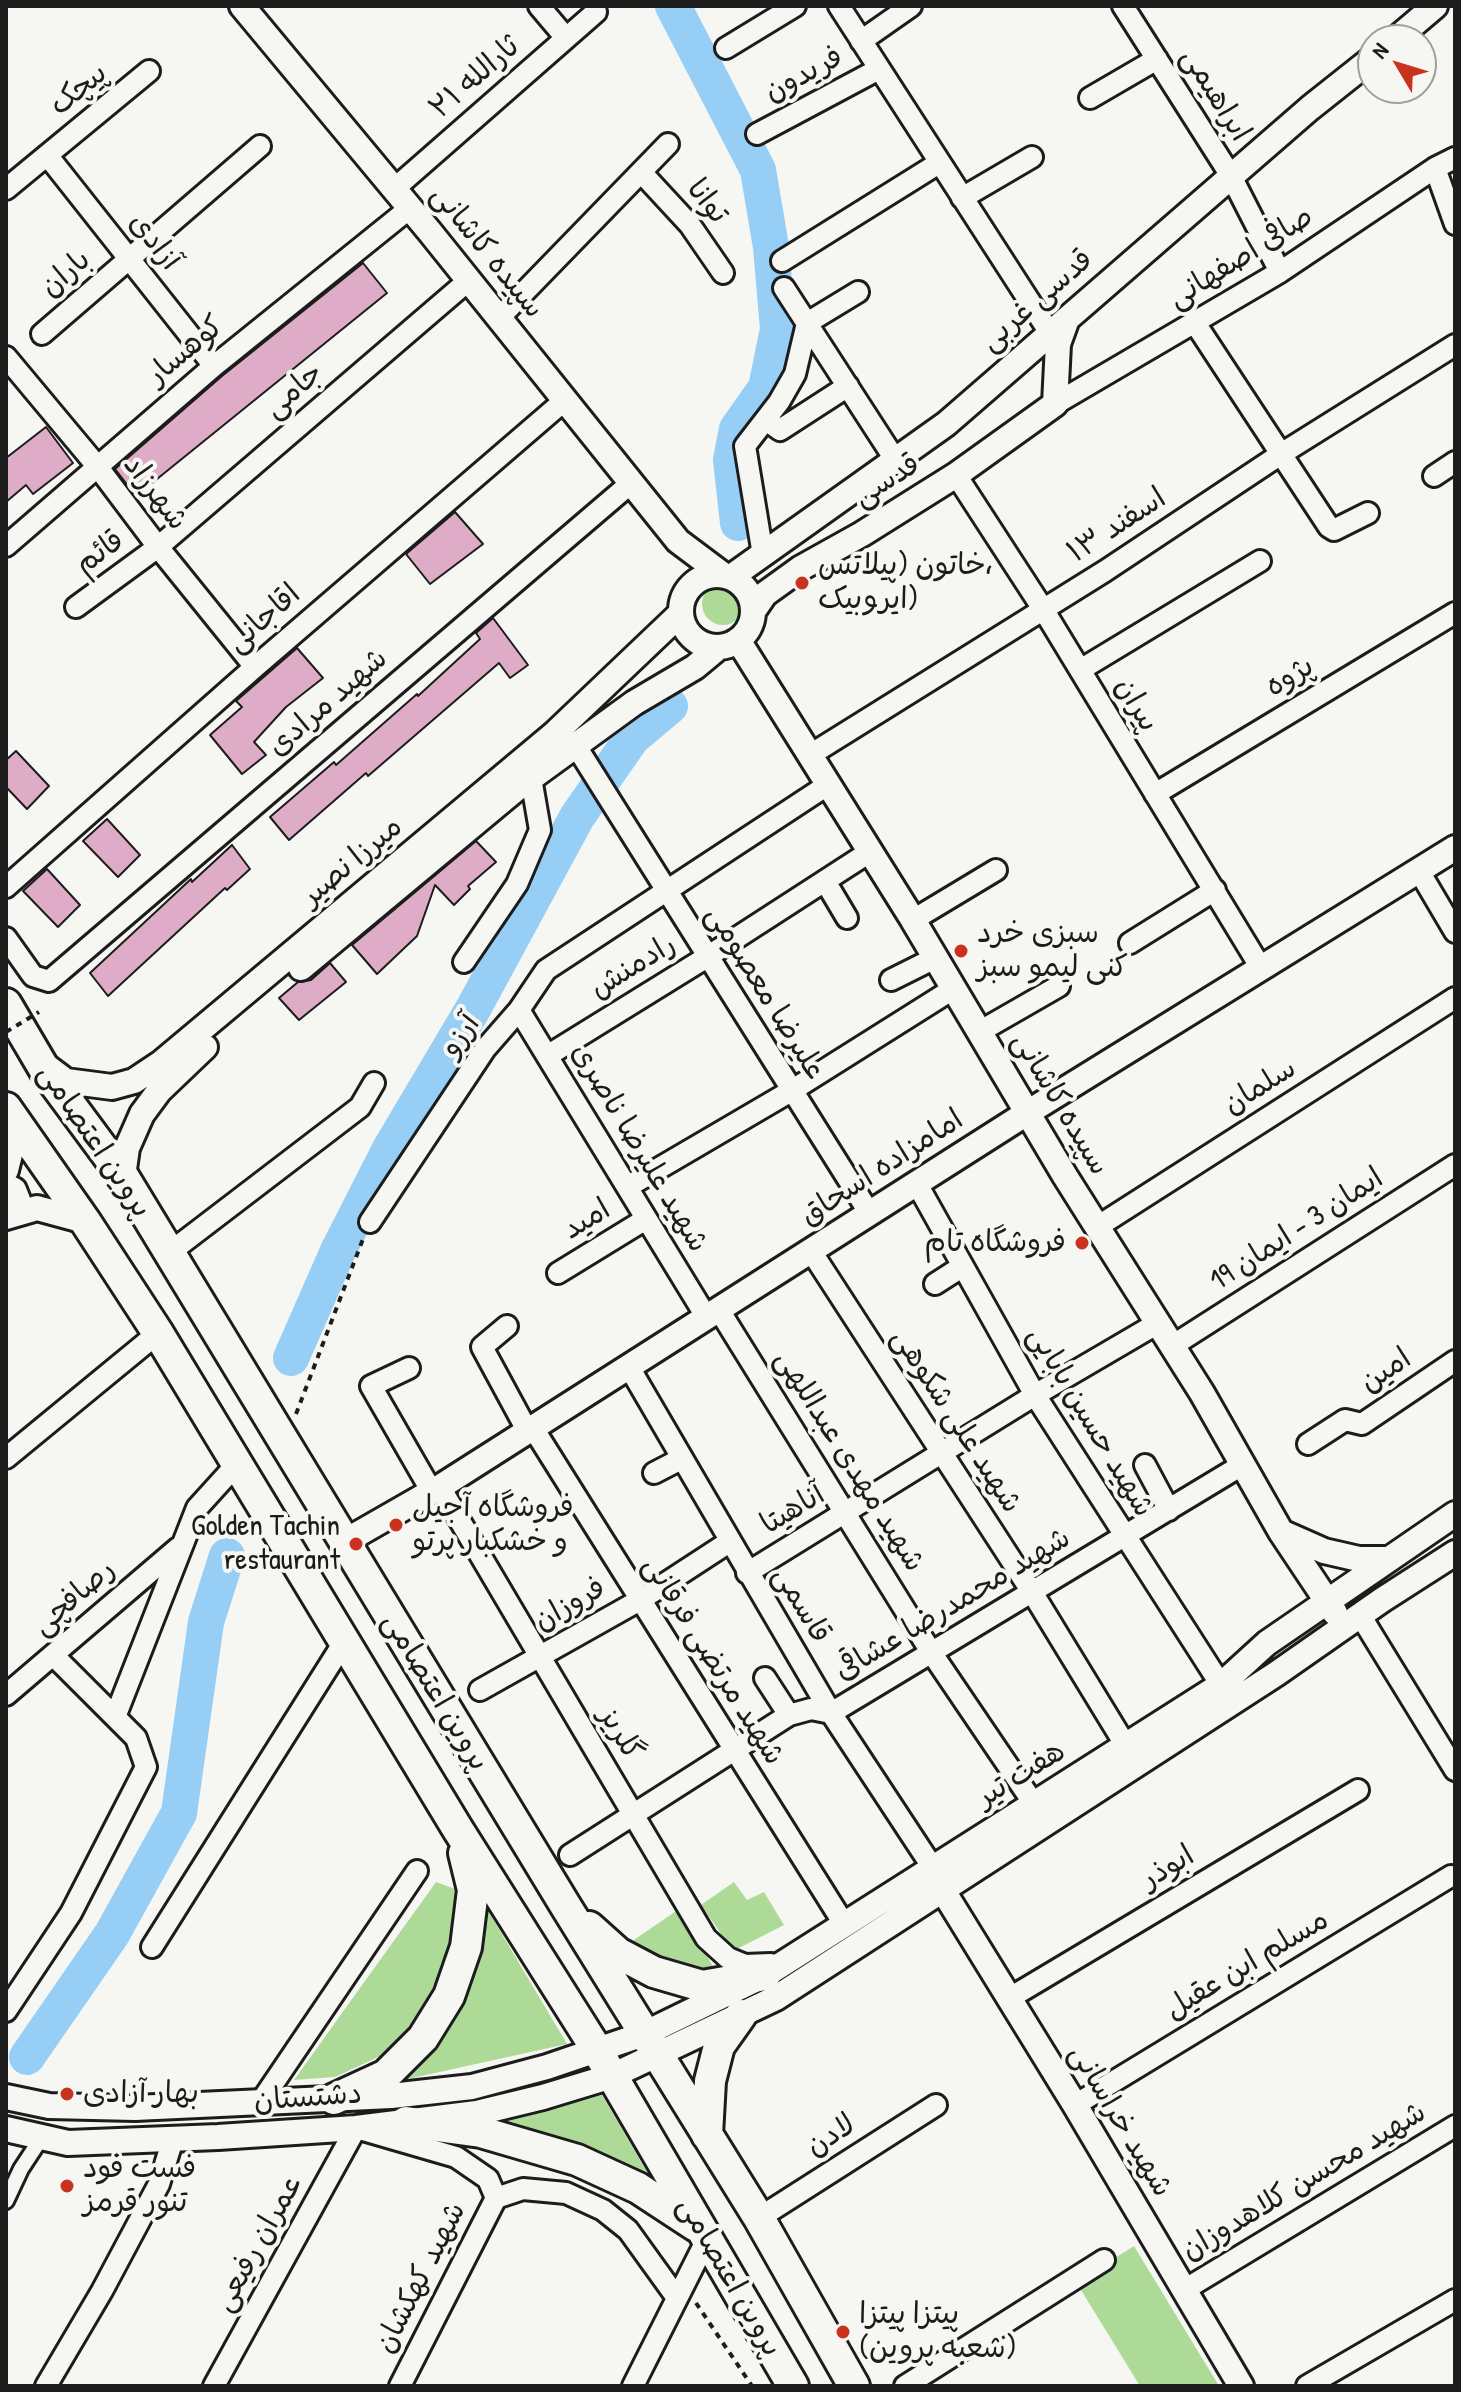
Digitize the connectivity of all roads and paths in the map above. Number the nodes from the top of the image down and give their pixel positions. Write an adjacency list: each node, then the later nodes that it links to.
1 (539, 6): 10 (street)
2 (795, 6): 12 (street)
3 (839, 6): 11 (street)
4 (911, 6): 11 (street)
5 (1435, 6): 9 (street)
6 (1128, 8): 13 (street, ابراهیمی)
7 (252, 10): 29 (street, سپیده کاشانی)
8 (596, 12): 10 (street, ثارالله ۲۱)
9 (1414, 24)
10 (566, 38): 29 (street, ثارالله ۲۱)
11 (861, 41): 14 (street)
12 (726, 48)
13 (1157, 59): 17 (street); 27 (street, ابراهیمی)
14 (879, 69): 18 (street, فریدون); 24 (street)
15 (149, 71): 21 (street, پیچک)
16 (1357, 71): 27 (street, قدسی غربی)
17 (1090, 98)
18 (757, 134)
19 (668, 144): 26 (street)
20 (260, 146): 33 (street, باران)
21 (47, 155): 28 (street, پیچک); 33 (street, آزادی)
22 (1032, 157): 30 (street)
23 (1455, 158): 25 (street, صافی اصفهانی)
24 (939, 163): 30 (street); 34 (street)
25 (1435, 168): 32 (street); 35 (street, صافی اصفهانی)
26 (641, 172): 36 (street, توانا); 41 (street)
27 (1231, 176): 35 (street, ابراهیمی); 40 (street, قدسی غربی)
28 (6, 189)
29 (394, 189): 31 (street, سپیده کاشانی)
30 (962, 198): 44 (street)
31 (410, 208): 37 (street, سپیده کاشانی); 48 (street, کوهسار)
32 (1455, 224)
33 (130, 259): 45 (street, باران); 48 (street, آزادی)
34 (782, 261)
35 (1280, 272): 43 (street, صافی اصفهانی)
36 (723, 273)
37 (469, 280): 41 (street, سپیده کاشانی); 63 (street, جامی)
38 (784, 288): 42 (street)
39 (858, 292): 42 (street)
40 (1068, 316): 44 (street, قدسی غربی); 51 (street)
41 (499, 318): 50 (street, سپیده کاشانی)
42 (807, 323): 49 (street); 52 (street)
43 (1195, 323): 51 (street, صافی اصفهانی); 53 (street)
44 (1050, 333): 54 (street, قدسی غربی)
45 (42, 334)
46 (1455, 345): 53 (street, اسفند ۱۳)
47 (6, 357): 56 (street, شهرزاد)
48 (214, 366): 56 (street, کوهسار)
49 (848, 386): 52 (street); 54 (street)
50 (565, 400): 59 (street, سپیده کاشانی); 73 (street, اقاجانی)
51 (1055, 404): 57 (street, قدسی)
52 (766, 420): 64 (street)
53 (1281, 454): 60 (street); 69 (street, اسفند ۱۳)
54 (896, 461): 64 (street, قدسی غربی)
55 (1455, 462): 58 (street)
56 (97, 466): 62 (street, کوهسار); 63 (street, شهرزاد)
57 (956, 475): 69 (street, پیران); 70 (street, قدسی)
58 (1434, 476)
59 (631, 483): 61 (street, سپیده کاشانی); 91 (street, شهید مرادی)
60 (1368, 513)
61 (678, 541): 66 (street, سپیده کاشانی); 67 (street)
62 (6, 546)
63 (158, 547): 68 (street, قائم); 73 (street, شهرزاد)
64 (763, 555): 66 (street, قدسی غربی)
65 (1260, 561): 74 (street)
66 (727, 576): 67 (street); 70 (street)
67 (682, 604): 72 (street); 75 (street, میرزا نصیر)
68 (76, 607)
69 (1043, 609): 74 (street, پیران); 76 (street, اسفند ۱۳)
70 (754, 610): 72 (street)
71 (1455, 613): 79 (street, پژوه)
72 (729, 644): 75 (street, میرزا نصیر); 76 (street, سپیده کاشانی)
73 (255, 667): 85 (street, اقاجانی)
74 (1080, 670): 79 (street, پیران)
75 (563, 746): 77 (street, میرزا نصیر); 87 (street, علیرضا معصومی); 108 (street, میرزا نصیر)
76 (810, 755): 78 (street, سپیده کاشانی)
77 (531, 778): 95 (street); 108 (street, میرزا نصیر)
78 (829, 784): 81 (street, سپیده کاشانی); 87 (street, آرزو)
79 (1155, 794): 86 (street, پیران)
80 (1455, 848): 83 (street, امامزاده اسحاق)
81 (871, 851): 84 (street, رادمنش); 89 (street, سپیده کاشانی)
82 (996, 870): 89 (street)
83 (1419, 871): 90 (street); 96 (street, امامزاده اسحاق)
84 (825, 881): 88 (street); 93 (street, رادمنش)
85 (6, 887)
86 (1215, 890): 92 (street); 96 (street, پیران)
87 (666, 892): 93 (street, علیرضا معصومی); 102 (street, آرزو)
88 (847, 918)
89 (913, 920): 94 (street, سپیده کاشانی)
90 (1455, 932)
91 (6, 938)
92 (1130, 943)
93 (707, 957): 106 (street, رادمنش); 110 (street, علیرضا معصومی)
94 (935, 958): 97 (street); 99 (street, سپیده کاشانی)
95 (464, 962)
96 (1261, 968): 112 (street, امامزاده اسحاق)
97 (891, 980)
98 (1059, 986): 105 (street)
99 (953, 989): 105 (street, سپیده کاشانی); 110 (street)
100 (1455, 998): 124 (street, سلمان)
101 (6, 1004): 107 (main road, پروین اعتصامی)
102 (519, 1010): 106 (street, شهید علیرضا ناصری); 123 (street, آرزو)
103 (39, 1012): 104 (path, bridge)
104 (6, 1032)
105 (979, 1032): 112 (street, سپیده کاشانی)
106 (547, 1056): 118 (street, شهید علیرضا ناصری)
107 (39, 1060): 108 (street, میرزا نصیر); 115 (main road, پروین اعتصامی)
108 (167, 1070): 115 (street, میرزا نصیر)
109 (374, 1083): 126 (street)
110 (791, 1091): 118 (street); 119 (street, علیرضا معصومی)
111 (8, 1112): 113 (street); 122 (main road, پروین اعتصامی)
112 (1027, 1113): 116 (street, امامزاده اسحاق); 124 (street, سپیده کاشانی)
113 (6, 1170)
114 (1453, 1170): 134 (street, ایمان 3 - ایمان 19)
115 (123, 1176): 126 (main road, پروین اعتصامی)
116 (917, 1184): 119 (street, امامزاده اسحاق); 127 (street, شهید حسین بابایی)
117 (6, 1186): 120 (street)
118 (627, 1187): 121 (street, شهید علیرضا ناصری)
119 (870, 1214): 125 (street, امامزاده اسحاق)
120 (8, 1215): 122 (street)
121 (646, 1219): 128 (street, امید); 130 (street, شهید علیرضا ناصری)
122 (85, 1221): 133 (main road, پروین اعتصامی)
123 (370, 1222): 140 (path)
124 (1097, 1227): 131 (street, سپیده کاشانی)
125 (811, 1251): 130 (street, امامزاده اسحاق); 142 (street, شهید علی شکوهی)
126 (169, 1253): 140 (main road, پروین اعتصامی)
127 (963, 1266): 129 (street); 138 (street, شهید حسین بابایی)
128 (558, 1273)
129 (935, 1284)
130 (713, 1314): 136 (street, امامزاده اسحاق); 151 (street, شهید مهدی عبداللهی)
131 (1158, 1323): 134 (street, سپیده کاشانی); 138 (street, آناهیتا)
132 (507, 1326): 139 (street, شهید مرتضی فرقانی)
133 (158, 1333): 143 (street); 145 (main road, پروین اعتصامی)
134 (1172, 1346): 147 (street, سپیده کاشانی)
135 (1455, 1361): 141 (street, امین)
136 (629, 1367): 139 (street, امامزاده اسحاق); 144 (street, قاسمی)
137 (409, 1368): 149 (street, گلریز)
138 (1035, 1395): 142 (street, آناهیتا); 154 (street, شهید حسین بابایی)
139 (530, 1430): 149 (street, امامزاده اسحاق); 162 (street, شهید مرتضی فرقانی)
140 (285, 1444): 155 (main road, پروین اعتصامی)
141 (1308, 1444)
142 (942, 1453): 151 (street, آناهیتا); 161 (street, شهید علی شکوهی)
143 (6, 1458)
144 (681, 1459): 148 (street); 156 (street, قاسمی)
145 (236, 1465): 157 (street); 165 (main road, پروین اعتصامی)
146 (1145, 1465): 150 (street)
147 (1242, 1465): 150 (street, شهید محمدرضا عشاقی); 153 (street, سپیده کاشانی)
148 (654, 1473)
149 (436, 1490): 155 (street, امامزاده اسحاق); 168 (street, گلریز)
150 (1169, 1510): 154 (street, شهید محمدرضا عشاقی)
151 (845, 1513): 160 (street, آناهیتا); 166 (street, شهید مهدی عبداللهی)
152 (1455, 1514): 159 (street, هفت تیر)
153 (1281, 1532): 159 (street); 163 (street, سپیده کاشانی)
154 (1125, 1537): 161 (street, شهید محمدرضا عشاقی); 170 (street, شهید حسین بابایی)
155 (344, 1542): 187 (main road, پروین اعتصامی)
156 (729, 1542): 160 (street, قاسمی); 162 (street, فروزان)
157 (181, 1546): 167 (street, رصافچی); 175 (street)
158 (1455, 1553): 164 (street, هفت تیر)
159 (1389, 1559): 163 (street, هفت تیر)
160 (747, 1573): 173 (street, قاسمی)
161 (1032, 1592): 166 (street, شهید محمدرضا عشاقی); 176 (street, شهید علی شکوهی)
162 (640, 1600): 168 (street, فروزان); 177 (street, شهید مرتضی فرقانی)
163 (1327, 1601): 164 (street, سپیده کاشانی); 170 (street, هفت تیر)
164 (1352, 1621): 178 (street); 186 (street, هفت تیر)
165 (344, 1642): 182 (main road, پروین اعتصامی); 189 (street)
166 (931, 1652): 173 (street, شهید محمدرضا عشاقی); 180 (street, شهید مهدی عبداللهی)
167 (53, 1655): 172 (street, رصافچی); 175 (street)
168 (539, 1658): 171 (street, فروزان); 181 (street, گلریز)
169 (765, 1678): 174 (street)
170 (1221, 1685): 176 (street, هفت تیر)
171 (480, 1690)
172 (6, 1695)
173 (831, 1713): 174 (street, شهید محمدرضا عشاقی); 186 (street, قاسمی)
174 (789, 1715): 177 (street, شهید محمدرضا عشاقی)
175 (115, 1717): 192 (street)
176 (1126, 1746): 180 (street, هفت تیر)
177 (734, 1751): 181 (street, شهید محمدرضا عشاقی); 188 (street, شهید مرتضی فرقانی)
178 (1455, 1770)
179 (1358, 1790): 191 (street, ابوذر)
180 (1034, 1804): 186 (street, هفت تیر)
181 (634, 1815): 183 (street, شهید محمدرضا عشاقی); 190 (street, گلریز)
182 (457, 1828): 195 (main road, پروین اعتصامی); 198 (main road)
183 (570, 1855)
184 (417, 1871): 199 (street)
185 (1451, 1876): 201 (street, مسلم ابن عقیل)
186 (938, 1879): 188 (street, هفت تیر); 190 (street, هفت تیر); 191 (street, شهید خراسانی)
187 (565, 1905): 190 (main road); 194 (main road, پروین اعتصامی)
188 (844, 1924): 190 (street, هفت تیر)
189 (152, 1947)
190 (780, 1975): 193 (street, هفت تیر); 194 (street, هفت تیر)
191 (1008, 1999): 201 (street, شهید خراسانی)
192 (6, 2011)
193 (741, 2015): 194 (street, هفت تیر); 207 (main road)
194 (651, 2044): 195 (street, هفت تیر); 207 (main road, پروین اعتصامی)
195 (604, 2063): 196 (street, دشتستان); 202 (street, دشتستان); 213 (main road, پروین اعتصامی)
196 (459, 2088): 198 (street, دشتستان); 202 (street)
197 (6, 2097): 199 (street, دشتستان)
198 (334, 2099): 199 (street, دشتستان)
199 (260, 2103)
200 (936, 2105): 212 (street, لادن)
201 (1075, 2105): 215 (street, شهید خراسانی)
202 (460, 2115): 203 (street, دشتستان)
203 (406, 2122): 205 (street, دشتستان); 213 (main road)
204 (1455, 2126): 215 (street, شهید محسن کلاهدوزان)
205 (356, 2128): 209 (street, دشتستان); 210 (street); 219 (street, عمران رفیعی)
206 (6, 2129): 208 (street, دشتستان)
207 (707, 2135): 212 (main road, پروین اعتصامی)
208 (42, 2137): 209 (street, دشتستان); 211 (street)
209 (173, 2139): 218 (street)
210 (496, 2198): 216 (street); 220 (street, شهید کهکشان)
211 (6, 2201)
212 (759, 2218): 224 (main road, پروین اعتصامی)
213 (704, 2234): 216 (street); 223 (main road, پروین اعتصامی)
214 (1104, 2260): 225 (street)
215 (1184, 2290): 226 (street, شهید خراسانی)
216 (680, 2291): 221 (street); 222 (path)
217 (1455, 2300): 227 (street)
218 (46, 2386)
219 (214, 2386)
220 (400, 2386)
221 (633, 2386)
222 (752, 2386)
223 (793, 2386)
224 (854, 2386)
225 (905, 2386)
226 (1241, 2386)
227 (1307, 2386)

